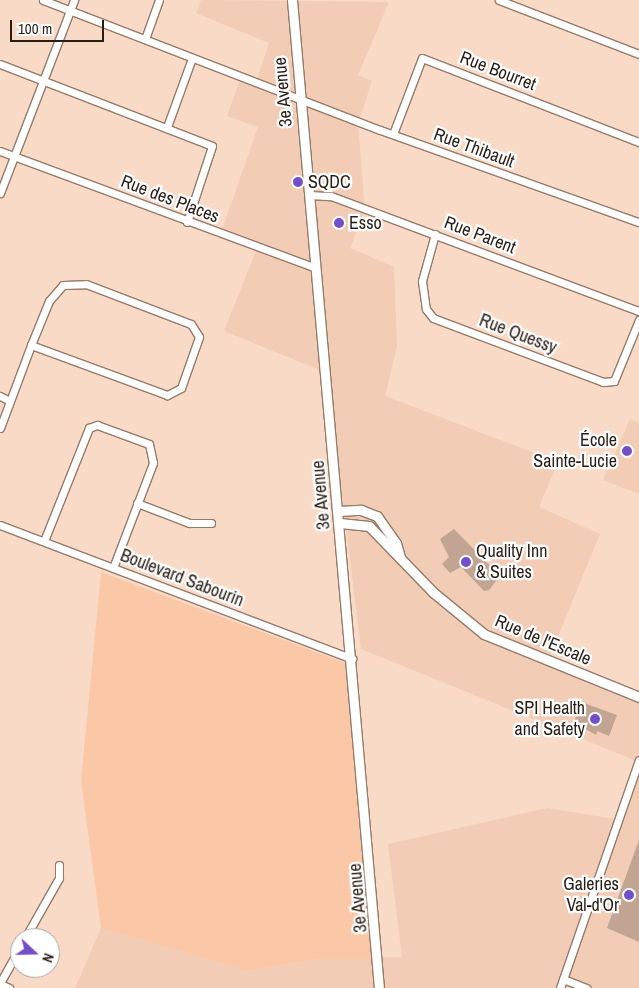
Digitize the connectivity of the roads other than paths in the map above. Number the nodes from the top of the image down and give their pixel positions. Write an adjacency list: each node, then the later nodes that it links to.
1 (43, 0): 6 (street, Rue Thibault)
2 (74, 0): 6 (street)
3 (159, 0): 7 (street)
4 (292, 0): 12 (main road, 3e Avenue)
5 (499, 0): 8 (street)
6 (70, 10): 7 (street, Rue Thibault); 11 (street)
7 (145, 39): 9 (street, Rue Thibault)
8 (639, 54)
9 (192, 58): 12 (street, Rue Thibault); 13 (street)
10 (0, 64): 11 (street)
11 (43, 81): 13 (street); 17 (street)
12 (300, 99): 14 (street, Rue Thibault); 19 (main road, 3e Avenue)
13 (167, 127): 20 (street)
14 (393, 134): 15 (street, Rue Bourret); 21 (street, Rue Thibault)
15 (639, 142)
16 (0, 151): 17 (street, Rue des Places)
17 (14, 156): 18 (street); 20 (street, Rue des Places)
18 (0, 192)
19 (309, 195): 22 (street, Rue Parent); 23 (main road, 3e Avenue)
20 (187, 222): 23 (street, Rue des Places)
21 (639, 222)
22 (435, 234): 24 (street, Rue Parent); 25 (street, Rue Quessy)
23 (316, 268): 31 (main road, 3e Avenue)
24 (639, 311)
25 (639, 320)
26 (31, 345): 26 (street); 28 (street)
27 (0, 396): 28 (street)
28 (10, 401): 29 (street)
29 (0, 428)
30 (137, 504): 32 (street); 35 (street); 37 (street)
31 (339, 511): 33 (main road, 3e Avenue); 36 (main road, Rue de l'Escale)
32 (211, 523)
33 (340, 524): 36 (main road, Rue de l'Escale); 38 (main road, 3e Avenue)
34 (0, 525): 35 (street, Boulevard Sabourin)
35 (44, 542): 37 (street, Boulevard Sabourin)
36 (400, 557): 39 (main road, Rue de l'Escale)
37 (113, 568): 38 (street, Boulevard Sabourin)
38 (353, 660): 47 (main road, 3e Avenue)
39 (639, 696)
40 (639, 760): 44 (street)
41 (59, 866): 42 (street)
42 (31, 928)
43 (10, 965): 45 (street)
44 (563, 979): 48 (street); 49 (street)
45 (0, 983): 46 (street)
46 (9, 988)
47 (379, 988)
48 (560, 988)
49 (586, 988)

